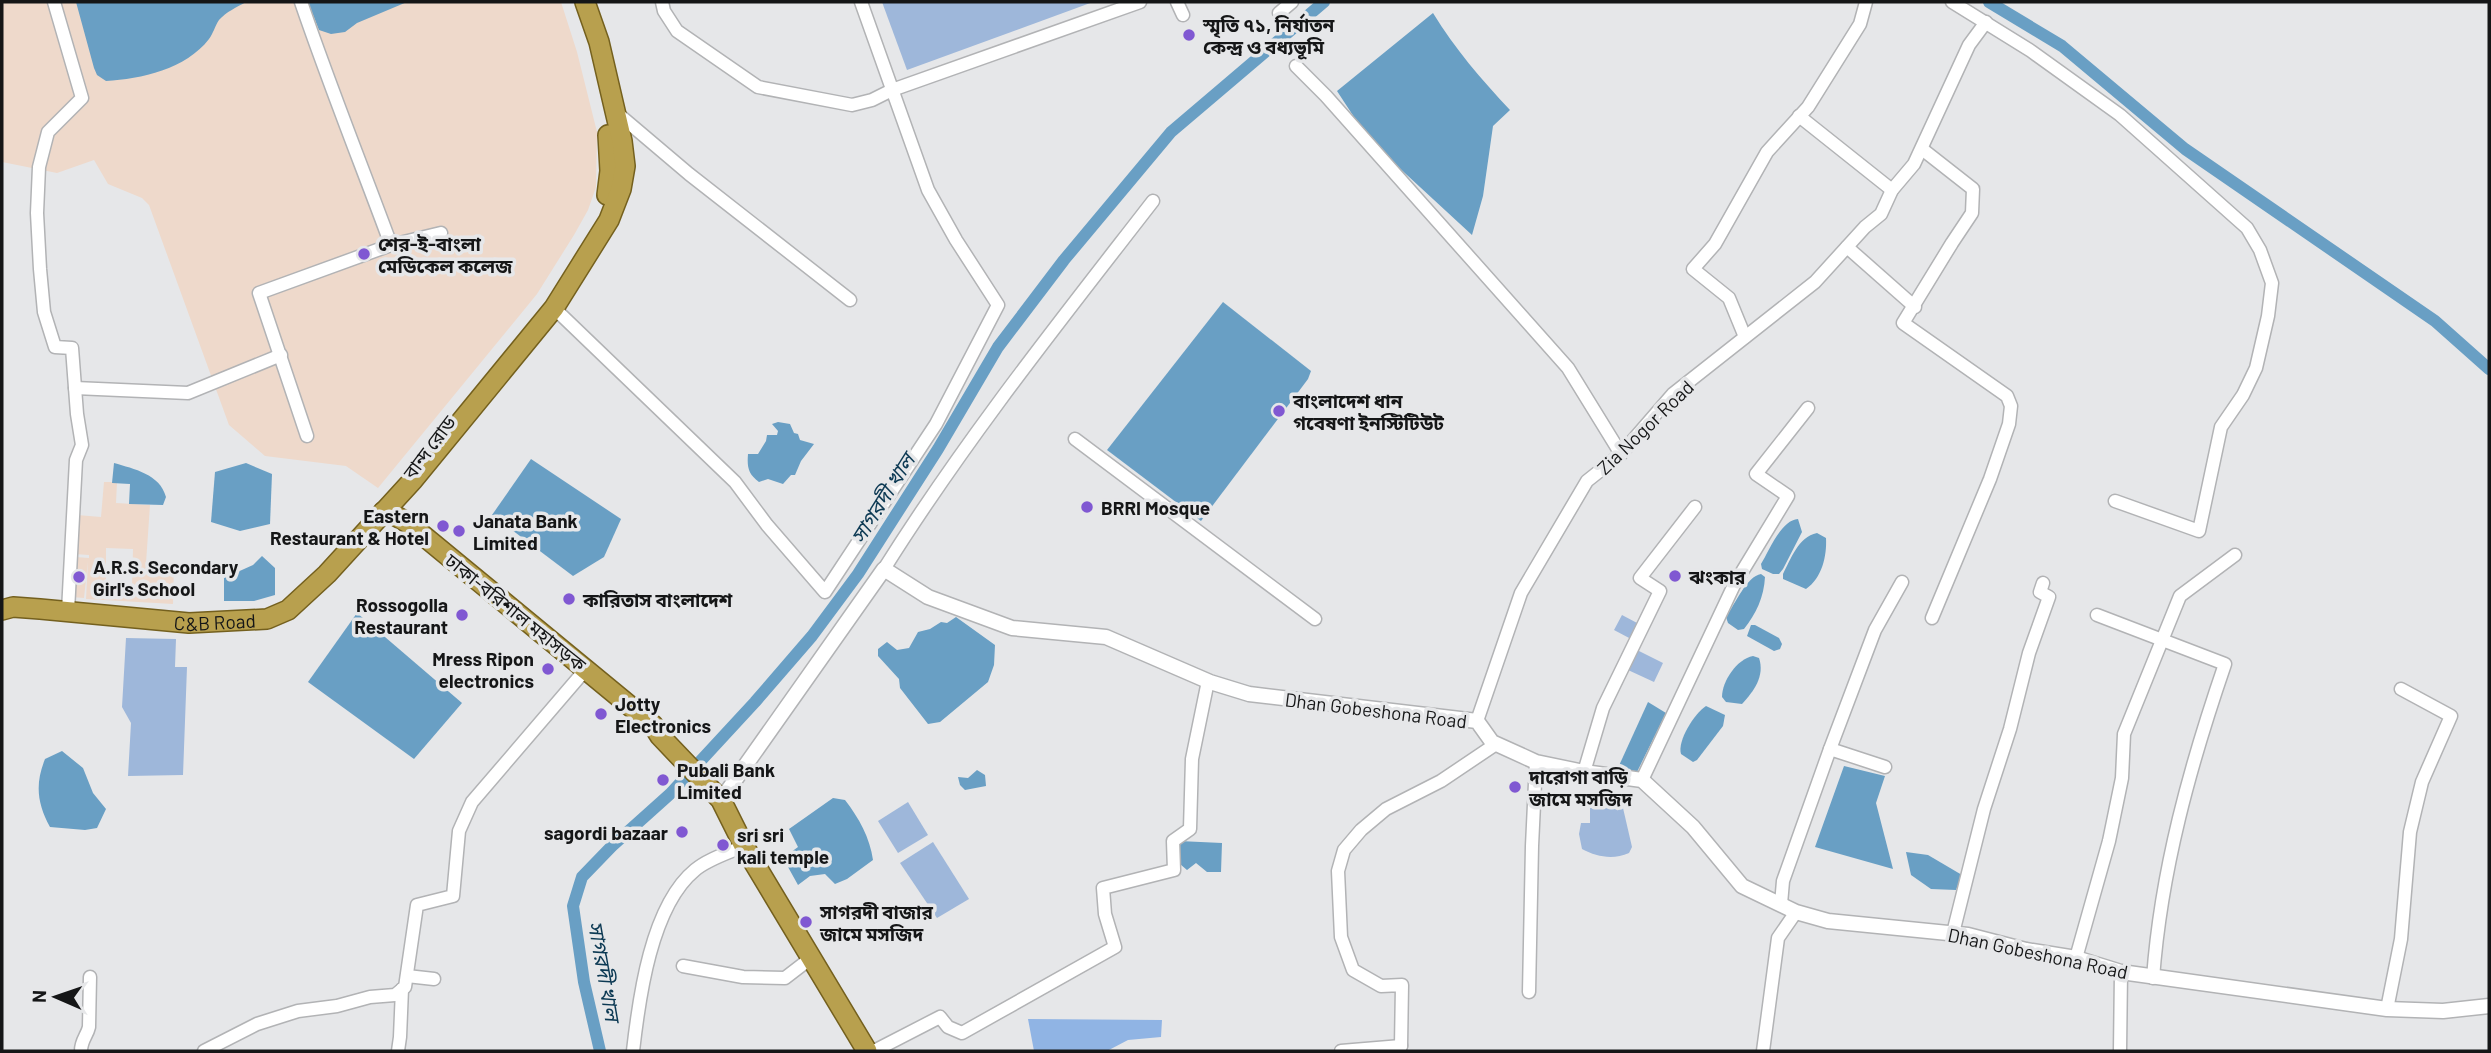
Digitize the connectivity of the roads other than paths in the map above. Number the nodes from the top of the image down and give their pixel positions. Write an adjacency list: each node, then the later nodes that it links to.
1 (54, 2): 30 (street)
2 (301, 2): 23 (street)
3 (572, 2): 37 (highway, বান্দ রোড)
4 (584, 2): 17 (highway, বান্দ রোড)
5 (662, 2): 16 (street)
6 (861, 2): 16 (street)
7 (1140, 2): 16 (street)
8 (1177, 2): 13 (street)
9 (1292, 2): 12 (street)
10 (1866, 2): 18 (street)
11 (1952, 2): 14 (street)
12 (1279, 13)
13 (1183, 15)
14 (1986, 22): 19 (street, Zia Nogor Road); 35 (street)
15 (1296, 66): 34 (street)
16 (891, 90): 27 (street)
17 (616, 113): 25 (street); 27 (highway, বান্দ রোড)
18 (1799, 116): 20 (street); 28 (street)
19 (1922, 149): 20 (street, Zia Nogor Road); 26 (street)
20 (1892, 190): 24 (street, Zia Nogor Road)
21 (1153, 201): 39 (street)
22 (441, 233): 23 (street)
23 (391, 246): 29 (street)
24 (1847, 247): 26 (street); 28 (street, Zia Nogor Road)
25 (850, 300)
26 (1915, 307): 45 (street)
27 (554, 308): 37 (highway, বান্দ রোড)
28 (1745, 338): 34 (street, Zia Nogor Road)
29 (281, 355): 30 (street); 32 (street)
30 (75, 388): 43 (street)
31 (1808, 408): 58 (street)
32 (307, 436)
33 (1075, 439): 46 (street)
34 (1621, 454): 51 (street, Zia Nogor Road)
35 (2115, 501)
36 (1695, 507): 57 (street)
37 (383, 512): 43 (highway, C&B Road); 48 (highway, ঢাকা-বরিশাল মহাসড়ক); 52 (highway, ঢাকা-বরিশাল মহাসড়ক)
38 (2235, 555): 47 (street)
39 (884, 569): 49 (street, Dhan Gobeshona Road); 59 (street)
40 (1902, 582): 54 (street)
41 (2043, 583): 63 (street)
42 (2, 610): 43 (highway, C&B Road)
43 (68, 611)
44 (2097, 615): 47 (street)
45 (1932, 618)
46 (1315, 620)
47 (2162, 640): 65 (street); 69 (street)
48 (580, 676): 52 (highway, ঢাকা-বরিশাল মহাসড়ক); 71 (street)
49 (1208, 681): 51 (street, Dhan Gobeshona Road); 81 (street)
50 (2401, 689): 74 (street)
51 (1477, 722): 53 (street, Dhan Gobeshona Road)
52 (660, 736): 59 (highway)
53 (1496, 744): 55 (street, Dhan Gobeshona Road); 75 (street)
54 (1830, 749): 56 (street); 61 (street)
55 (1536, 762): 57 (street, Dhan Gobeshona Road); 72 (street)
56 (1885, 767)
57 (1584, 772): 58 (street, Dhan Gobeshona Road)
58 (1642, 780): 61 (street, Dhan Gobeshona Road)
59 (721, 800): 60 (highway)
60 (744, 846): 64 (highway); 79 (street)
61 (1781, 904): 62 (street, Dhan Gobeshona Road)
62 (1796, 912): 63 (street, Dhan Gobeshona Road); 83 (street)
63 (1953, 933): 65 (street, Dhan Gobeshona Road)
64 (811, 958): 66 (street); 80 (highway)
65 (2076, 958): 67 (street, Dhan Gobeshona Road)
66 (683, 966)
67 (2121, 972): 69 (street, Dhan Gobeshona Road); 84 (street)
68 (90, 977): 76 (street)
69 (2154, 978): 74 (street, Dhan Gobeshona Road)
70 (434, 979): 71 (street)
71 (405, 982): 77 (street); 78 (street)
72 (1529, 992)
73 (2489, 1006): 74 (street, Dhan Gobeshona Road)
74 (2387, 1009)
75 (1400, 1048): 82 (street)
76 (81, 1051)
77 (204, 1051)
78 (398, 1051)
79 (634, 1051)
80 (867, 1051)
81 (874, 1051)
82 (1341, 1051)
83 (1763, 1051)
84 (2120, 1051)

